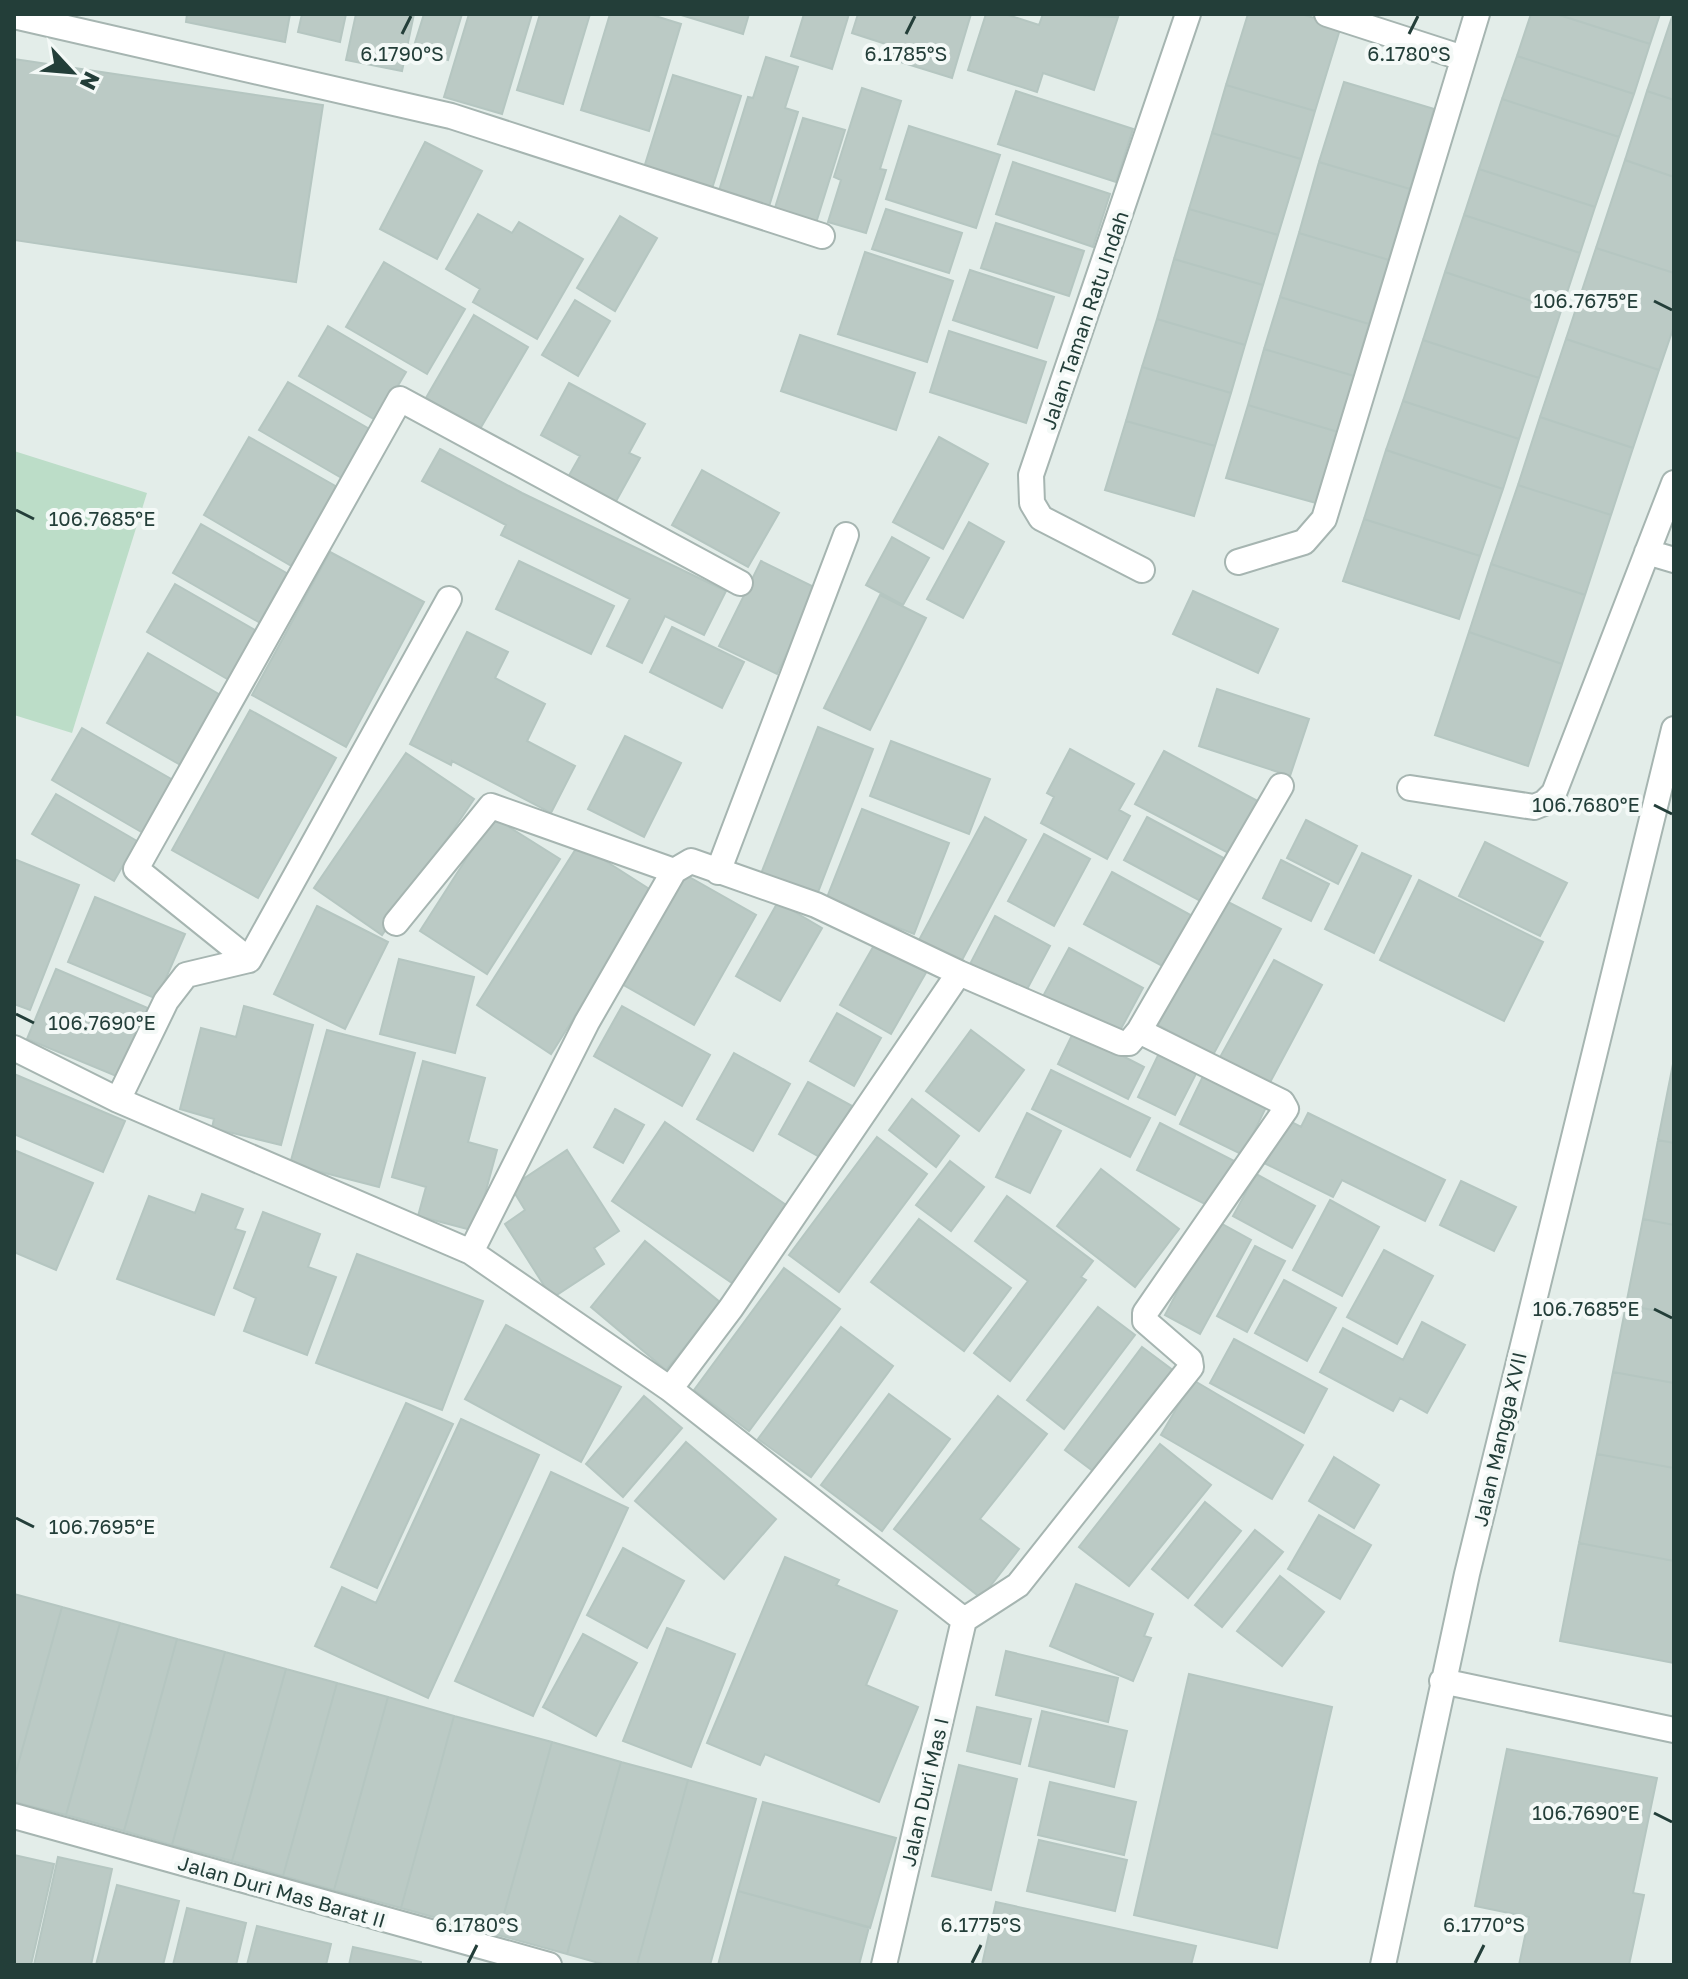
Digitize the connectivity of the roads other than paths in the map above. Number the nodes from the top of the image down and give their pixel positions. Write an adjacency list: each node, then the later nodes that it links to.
1 (1188, 14): 12 (street, Jalan Taman Ratu Indah)
2 (1327, 14): 5 (street)
3 (1477, 14): 5 (street)
4 (14, 16): 6 (street)
5 (1463, 58): 11 (street)
6 (822, 236)
7 (1674, 483): 9 (street)
8 (846, 535): 19 (street)
9 (1647, 552): 10 (street); 17 (street)
10 (1674, 560)
11 (1238, 562)
12 (1142, 570)
13 (740, 583): 21 (street)
14 (449, 599): 21 (street)
15 (1674, 729): 29 (street, Jalan Mangga XVII)
16 (1281, 786): 23 (street)
17 (1410, 788)
18 (674, 871): 19 (street); 20 (street); 26 (street)
19 (718, 872): 22 (street)
20 (396, 923)
21 (249, 960): 25 (street)
22 (959, 973): 23 (street); 27 (street)
23 (1139, 1031): 28 (street)
24 (14, 1048): 25 (street)
25 (118, 1100): 26 (street)
26 (471, 1252): 27 (street)
27 (670, 1389): 28 (street)
28 (964, 1620): 33 (street, Jalan Duri Mas I)
29 (1442, 1681): 30 (street); 34 (street, Jalan Mangga XVII)
30 (1674, 1730)
31 (14, 1816): 32 (street, Jalan Duri Mas Barat II)
32 (549, 1965)
33 (884, 1965)
34 (1383, 1965)

